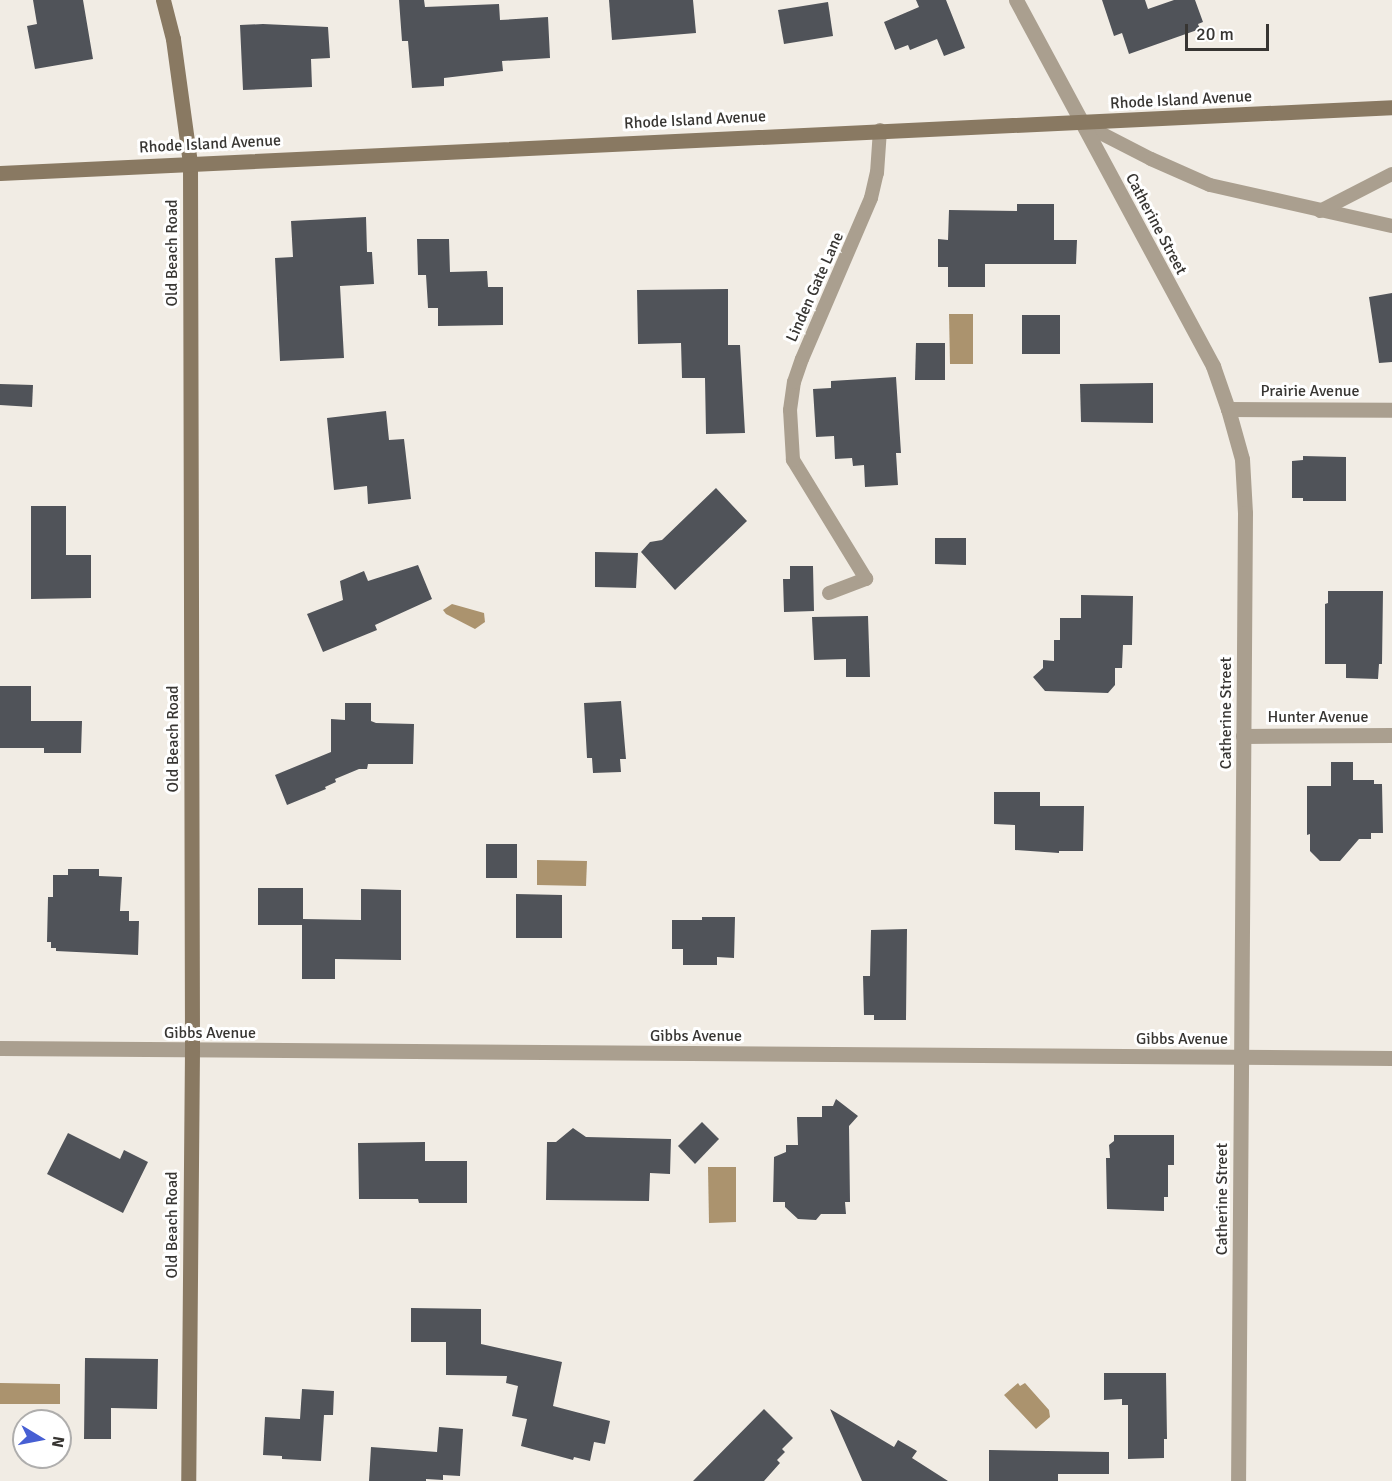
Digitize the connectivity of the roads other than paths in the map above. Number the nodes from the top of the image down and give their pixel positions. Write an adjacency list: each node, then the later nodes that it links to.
1 (163, 0): 6 (street, Old Beach Road)
2 (1016, 0): 4 (street, Catherine Street)
3 (1392, 107): 4 (street, Rhode Island Avenue)
4 (1081, 123): 5 (street, Rhode Island Avenue); 9 (lane); 11 (street, Catherine Street)
5 (880, 130): 6 (street, Rhode Island Avenue); 13 (lane, Linden Gate Lane)
6 (190, 163): 7 (street, Rhode Island Avenue); 17 (street, Old Beach Road)
7 (0, 173)
8 (1392, 174): 9 (lane)
9 (1320, 211): 10 (lane)
10 (1392, 226)
11 (1228, 409): 12 (street, Prairie Avenue); 15 (street, Catherine Street)
12 (1392, 410)
13 (829, 593)
14 (1392, 735): 15 (street, Hunter Avenue)
15 (1243, 736): 18 (street, Catherine Street)
16 (0, 1048): 17 (street, Gibbs Avenue)
17 (192, 1050): 18 (street, Gibbs Avenue); 20 (street, Old Beach Road)
18 (1241, 1058): 19 (street, Gibbs Avenue); 21 (street, Catherine Street)
19 (1392, 1058)
20 (188, 1481)
21 (1238, 1481)

